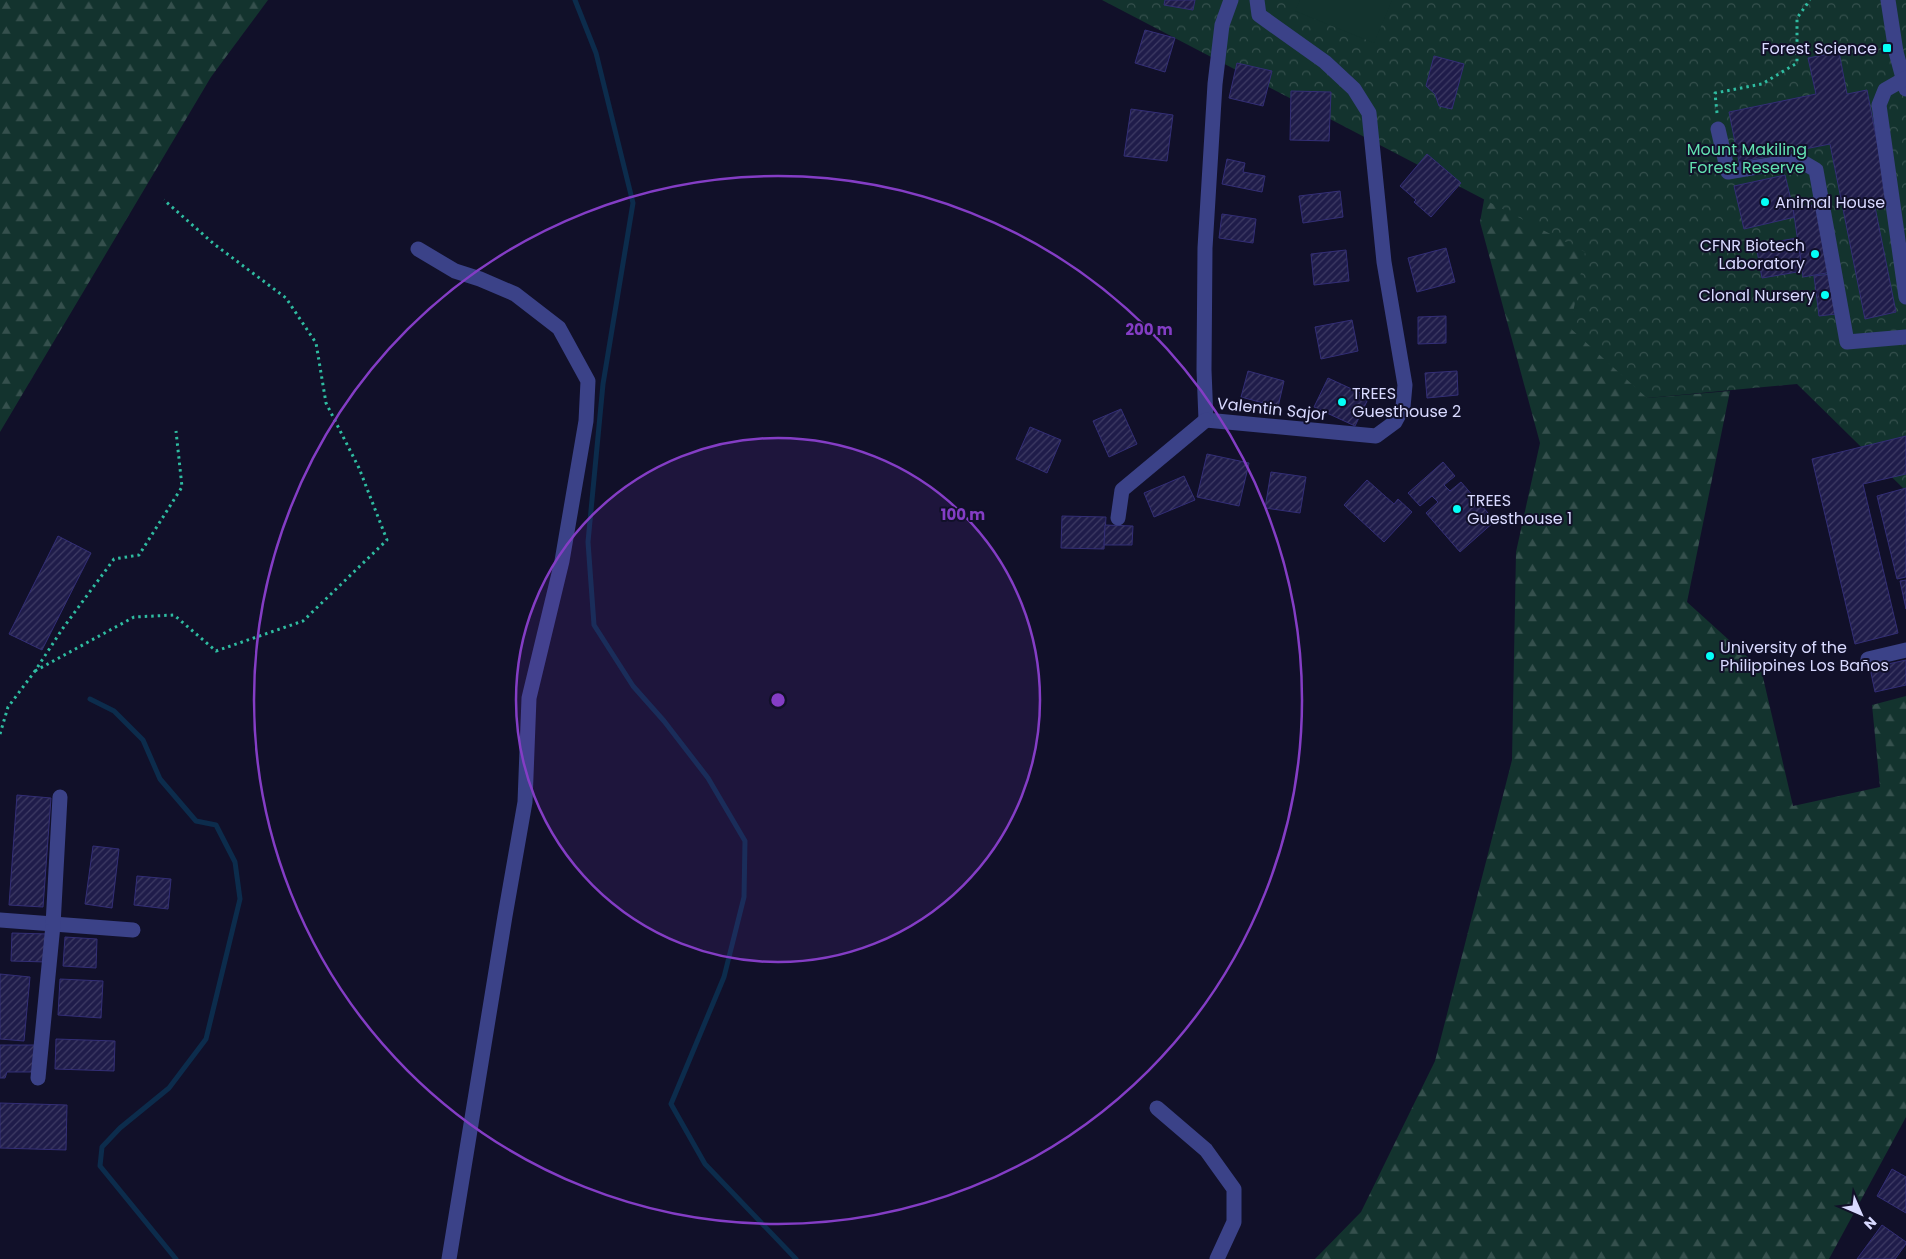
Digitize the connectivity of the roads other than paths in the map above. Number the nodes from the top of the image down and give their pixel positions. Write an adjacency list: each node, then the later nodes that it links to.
1 (1231, 0): 9 (street, Valentin Sajor)
2 (1257, 0): 9 (street, Valentin Sajor)
3 (1888, 0): 4 (street)
4 (1905, 82): 7 (street)
5 (1718, 129): 8 (street)
6 (418, 249): 19 (street)
7 (1906, 297)
8 (1906, 337)
9 (1206, 420): 10 (street)
10 (1118, 518)
11 (1906, 650): 12 (street)
12 (1868, 659)
13 (60, 797): 15 (street)
14 (0, 920): 15 (street)
15 (53, 925): 16 (street); 17 (street)
16 (133, 930)
17 (38, 1078)
18 (1157, 1108): 20 (street)
19 (449, 1259)
20 (1216, 1259)

